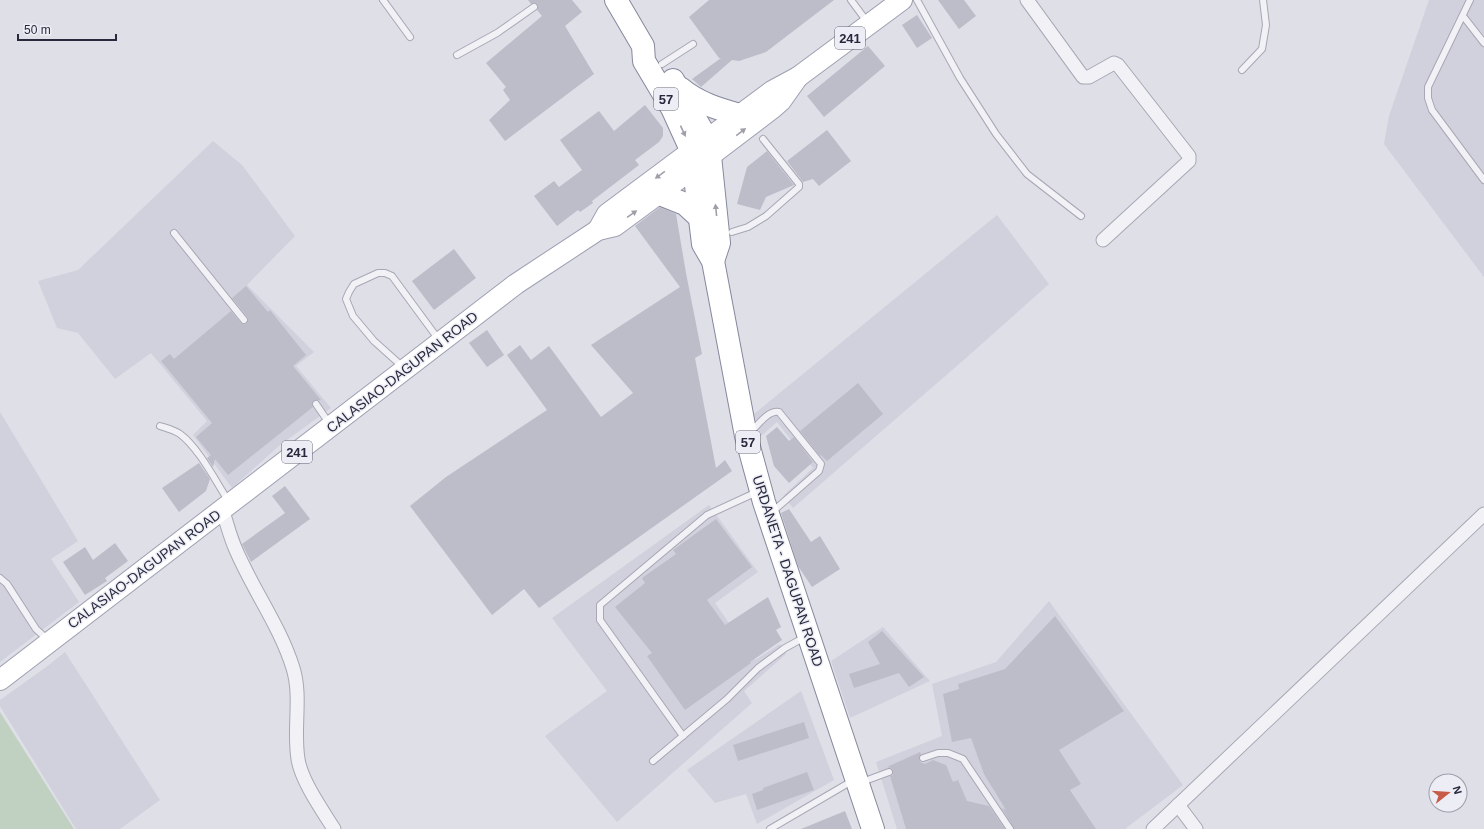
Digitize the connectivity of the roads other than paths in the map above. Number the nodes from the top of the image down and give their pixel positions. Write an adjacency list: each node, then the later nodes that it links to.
1 (383, 0): 12 (lane)
2 (616, 0): 15 (highway, 57)
3 (851, 0): 11 (lane)
4 (902, 0): 11 (main road, 241)
5 (917, 0): 26 (lane)
6 (1027, 0): 31 (street)
7 (1262, 0): 18 (lane)
8 (1470, 0): 10 (lane)
9 (534, 7): 16 (lane)
10 (1463, 16): 14 (lane); 24 (lane)
11 (869, 24): 19 (main road, 241)
12 (410, 37)
13 (693, 44): 17 (lane)
14 (1484, 44)
15 (642, 46): 17 (highway, 57); 23 (highway, 57, one-way to 23)
16 (457, 55)
17 (662, 64): 20 (highway, 57)
18 (1242, 70)
19 (798, 77): 21 (main road, 241); 23 (main road, 241, one-way to 19)
20 (675, 84): 21 (highway); 23 (highway, 57)
21 (740, 115): 23 (main road, 241)
22 (763, 139): 29 (lane)
23 (701, 154): 25 (main road, CALASIAO-DAGUPAN ROAD / 241); 27 (highway, URDANETA - DAGUPAN ROAD / 57); 28 (main road, CALASIAO-DAGUPAN ROAD / 241, one-way to 28); 32 (highway, URDANETA - DAGUPAN ROAD / 57, one-way to 23)
24 (1484, 180)
25 (660, 194): 27 (highway); 28 (main road, CALASIAO-DAGUPAN ROAD / 241, one-way to 25)
26 (1081, 216)
27 (699, 217): 32 (highway, URDANETA - DAGUPAN ROAD / 57)
28 (598, 230): 34 (main road, CALASIAO-DAGUPAN ROAD / 241)
29 (732, 232)
30 (174, 233): 33 (lane)
31 (1103, 240)
32 (713, 261): 39 (highway, URDANETA - DAGUPAN ROAD / 57)
33 (244, 320)
34 (440, 342): 35 (main road, CALASIAO-DAGUPAN ROAD / 241); 35 (lane)
35 (406, 369): 38 (main road, CALASIAO-DAGUPAN ROAD / 241)
36 (316, 404): 38 (lane)
37 (160, 426): 41 (lane)
38 (331, 426): 41 (main road, CALASIAO-DAGUPAN ROAD / 241)
39 (746, 436): 40 (highway, URDANETA - DAGUPAN ROAD / 57); 43 (lane)
40 (761, 490): 43 (highway, URDANETA - DAGUPAN ROAD / 57); 48 (lane)
41 (226, 506): 46 (main road, CALASIAO-DAGUPAN ROAD / 241); 54 (street)
42 (1484, 514): 53 (street)
43 (768, 515): 45 (highway, URDANETA - DAGUPAN ROAD / 57)
44 (0, 578): 46 (lane)
45 (808, 635): 48 (lane); 52 (highway, URDANETA - DAGUPAN ROAD / 57)
46 (49, 641): 47 (main road, CALASIAO-DAGUPAN ROAD / 241)
47 (0, 680)
48 (683, 736): 50 (lane)
49 (923, 758): 57 (lane)
50 (653, 761)
51 (889, 772): 52 (lane)
52 (858, 781): 55 (lane); 56 (highway, URDANETA - DAGUPAN ROAD / 57)
53 (1178, 805): 58 (street); 59 (street)
54 (334, 829)
55 (770, 829)
56 (873, 829)
57 (1010, 829)
58 (1153, 829)
59 (1196, 829)

